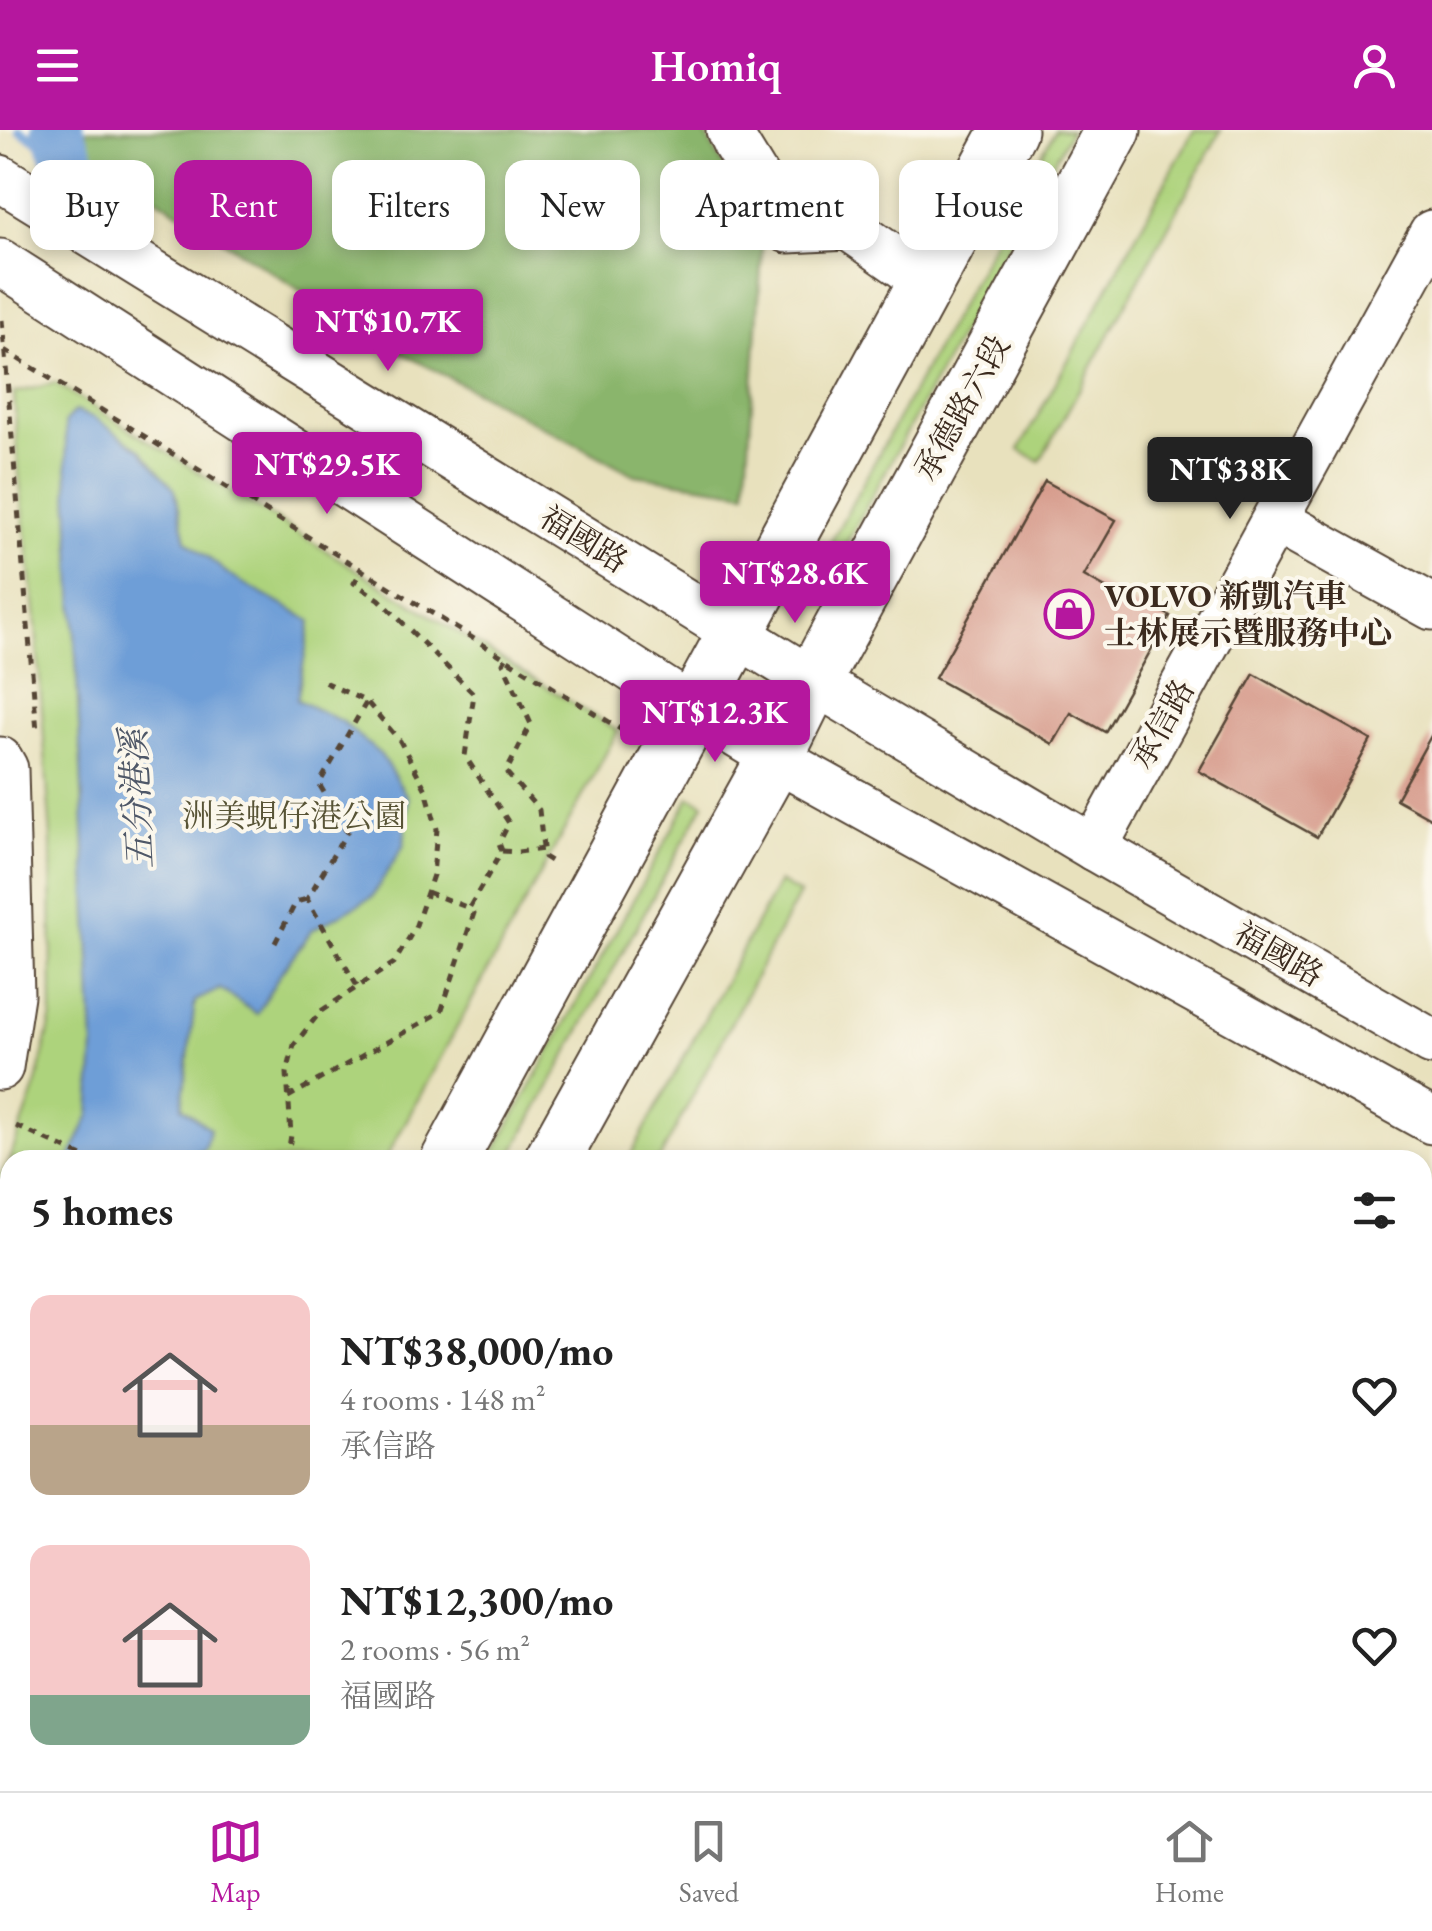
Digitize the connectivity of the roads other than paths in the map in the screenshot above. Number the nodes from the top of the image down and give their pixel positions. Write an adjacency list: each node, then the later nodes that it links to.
1 (729, 130): 7 (street)
2 (1009, 130): 7 (main road)
3 (1113, 130): 11 (main road, 承德路六段)
4 (0, 178): 10 (street, 福國路)
5 (1432, 233): 8 (street, 承信路)
6 (0, 262): 12 (street)
7 (926, 282): 10 (main road)
8 (1275, 520): 9 (street); 15 (street, 承信路)
9 (1432, 607)
10 (736, 634): 11 (street, 福國路); 12 (main road)
11 (813, 682): 13 (main road, 承德路六段); 15 (street, 福國路)
12 (694, 708): 13 (street); 19 (main road)
13 (775, 758): 18 (street); 20 (main road, 承德路六段)
14 (0, 760): 17 (street)
15 (1094, 848): 16 (street, 福國路)
16 (1432, 1042)
17 (0, 1067)
18 (1432, 1121)
19 (454, 1150)
20 (558, 1150)

